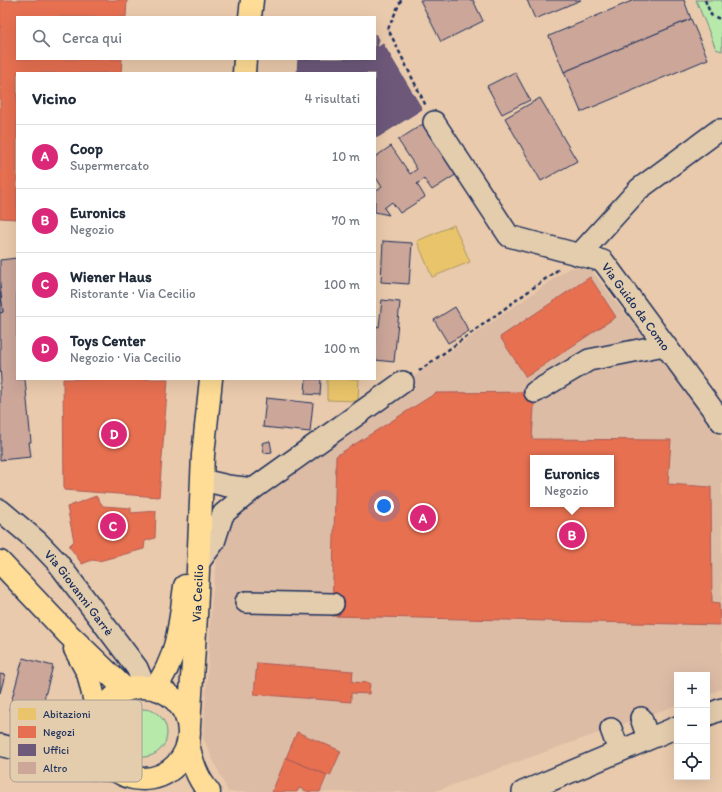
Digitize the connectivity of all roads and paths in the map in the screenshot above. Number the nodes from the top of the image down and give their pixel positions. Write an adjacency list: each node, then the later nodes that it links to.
1 (252, 0): 4 (main road)
2 (401, 0): 8 (path)
3 (705, 0): 5 (path)
4 (250, 16)
5 (722, 20)
6 (245, 60): 7 (main road)
7 (244, 72)
8 (434, 122): 10 (street, Via Guido da Como)
9 (722, 130): 10 (street)
10 (579, 255): 11 (street, Via Guido da Como); 13 (path)
11 (664, 345): 14 (street); 15 (street, Via Guido da Como)
12 (211, 380): 16 (main road, Via Cecilio)
13 (403, 382): 17 (street)
14 (535, 392)
15 (722, 422)
16 (202, 471): 17 (street); 20 (main road, Via Cecilio); 24 (main road, Via Cecilio)
17 (253, 489): 20 (street)
18 (0, 510): 24 (street, Via Giovanni Garrè)
19 (0, 562): 23 (main road)
20 (199, 562): 32 (main road, Via Cecilio)
21 (246, 602): 22 (street)
22 (333, 604)
23 (66, 632): 24 (main road); 25 (main road)
24 (142, 688): 26 (main road); 32 (main road)
25 (93, 700)
26 (112, 700)
27 (722, 709): 28 (street)
28 (710, 714)
29 (641, 718): 33 (street)
30 (674, 728): 33 (street)
31 (611, 729): 34 (street)
32 (188, 734): 36 (main road); 37 (main road)
33 (648, 738): 34 (street)
34 (619, 751): 38 (street)
35 (141, 782): 36 (main road)
36 (152, 786)
37 (209, 792)
38 (523, 792)

